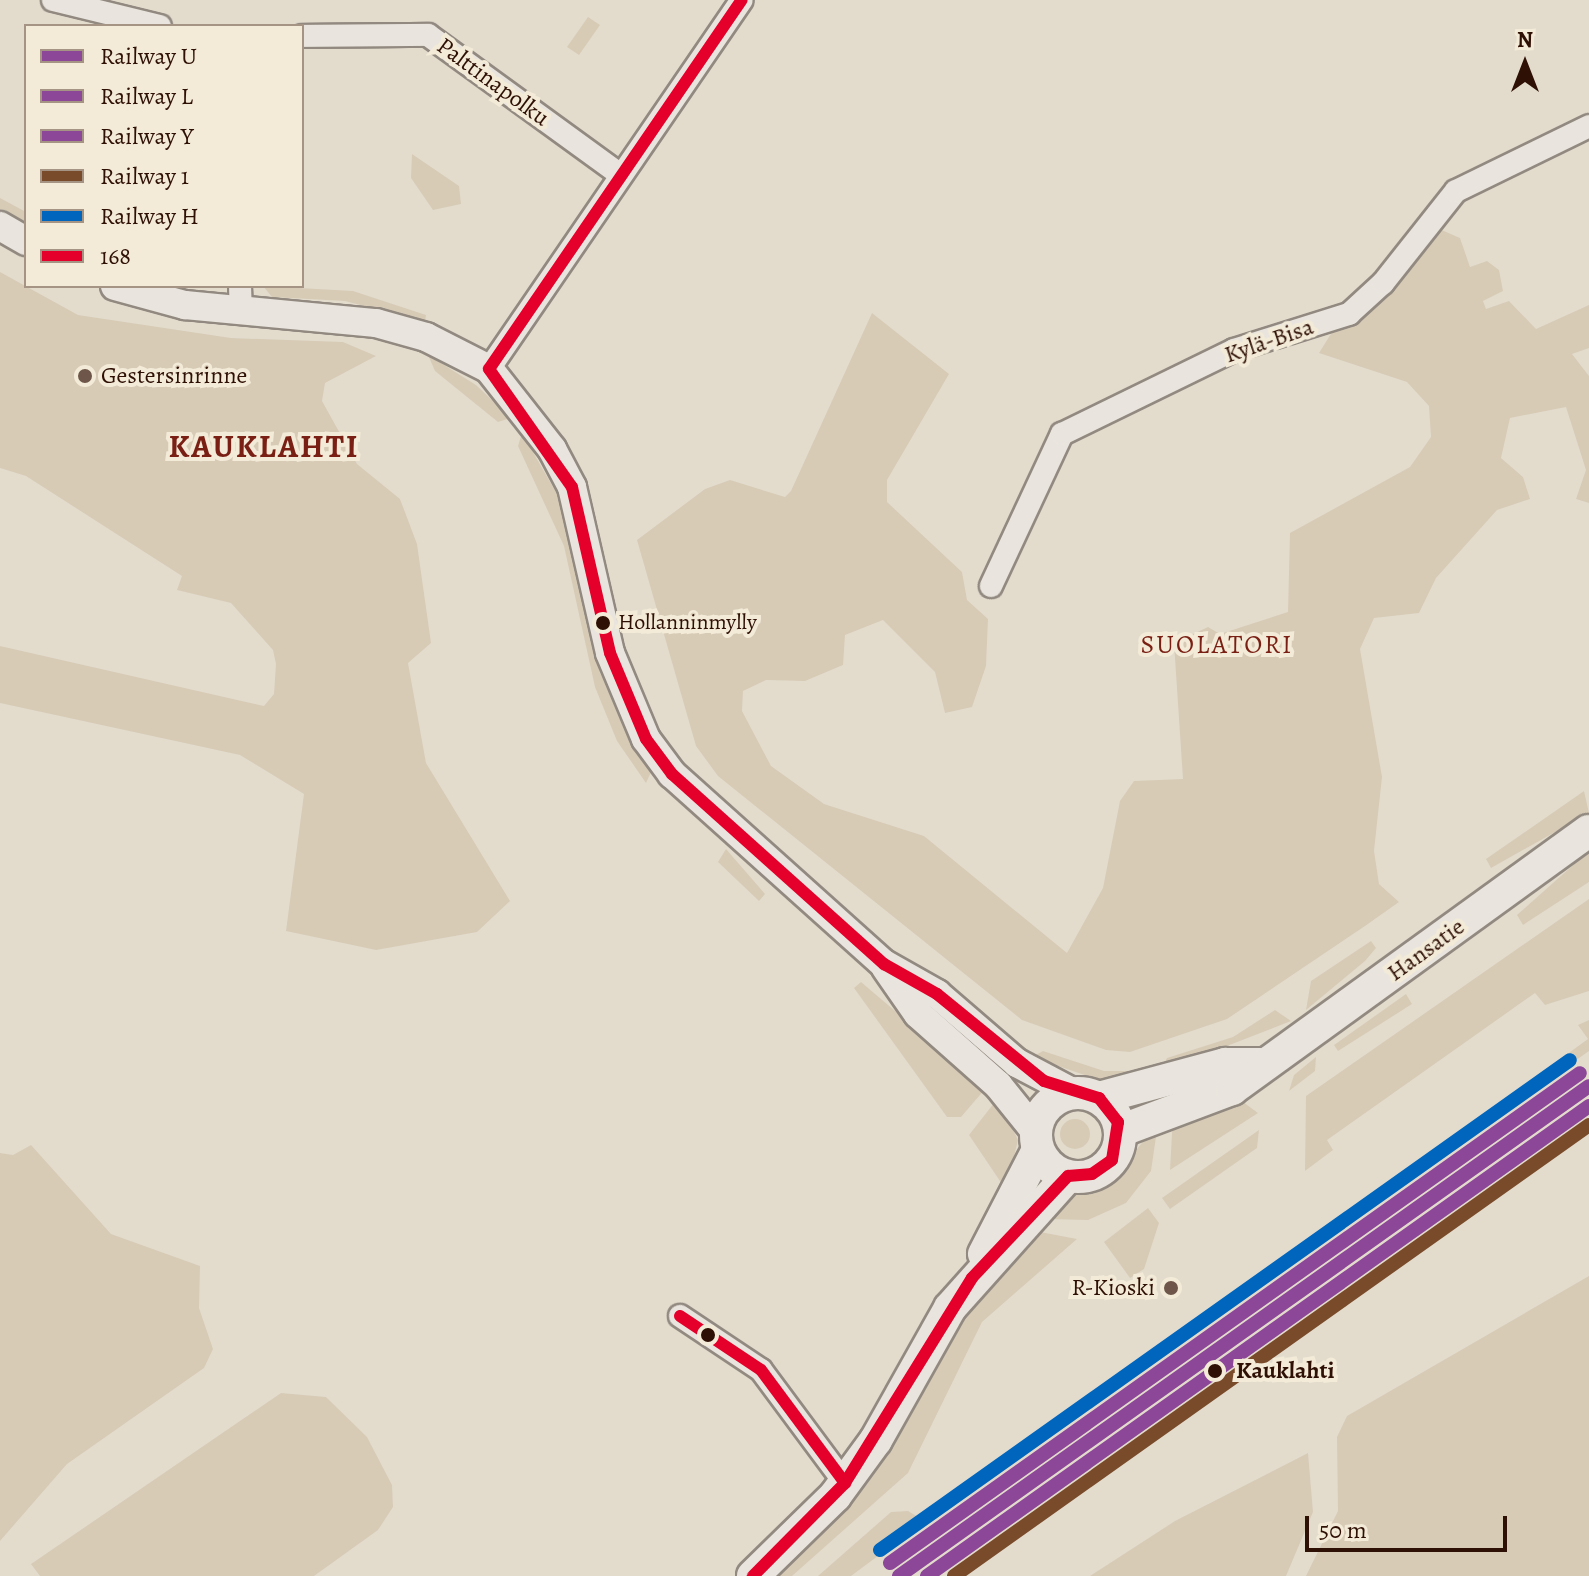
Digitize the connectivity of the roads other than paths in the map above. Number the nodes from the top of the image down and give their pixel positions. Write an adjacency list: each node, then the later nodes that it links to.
1 (53, 0): 3 (street)
2 (742, 0): 6 (street)
3 (152, 24)
4 (304, 36): 6 (street, Palttinapolku)
5 (1589, 126): 12 (street, Kylä-Bisa)
6 (621, 175): 11 (street)
7 (0, 226): 8 (street)
8 (24, 240)
9 (121, 288): 10 (street)
10 (241, 298): 11 (street)
11 (489, 369): 14 (street)
12 (991, 586)
13 (1589, 831): 15 (main road, Hansatie)
14 (884, 964): 16 (street); 18 (street)
15 (1260, 1064): 16 (main road, Hansatie); 17 (main road, Hansatie)
16 (1086, 1096): 17 (main road); 18 (main road)
17 (1120, 1131): 19 (main road)
18 (1037, 1141): 19 (main road); 20 (main road)
19 (1068, 1176): 20 (main road)
20 (972, 1278): 22 (main road)
21 (680, 1316): 22 (street)
22 (845, 1483): 23 (main road)
23 (753, 1576)

